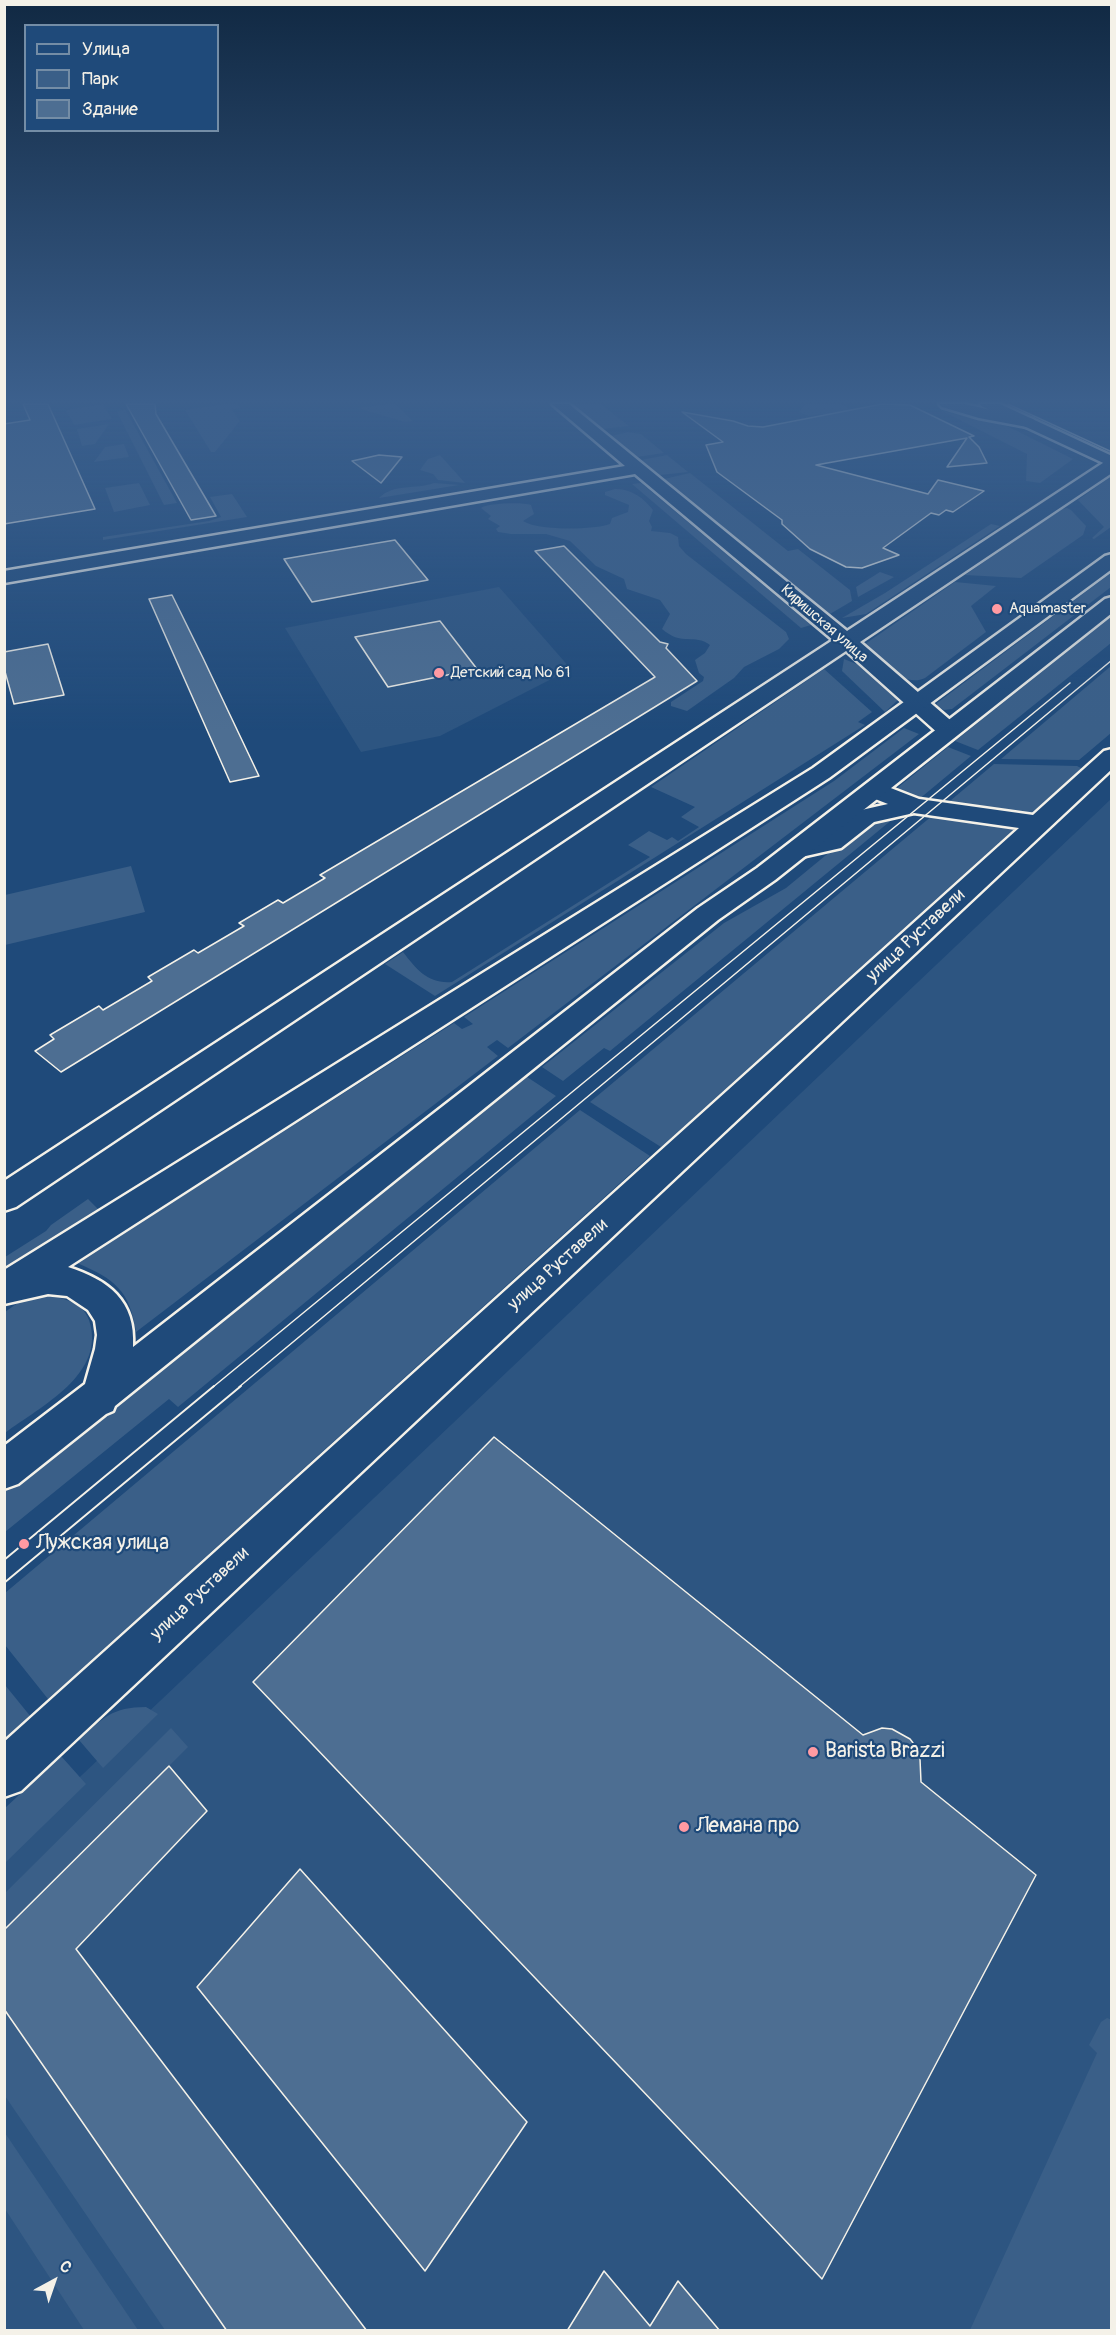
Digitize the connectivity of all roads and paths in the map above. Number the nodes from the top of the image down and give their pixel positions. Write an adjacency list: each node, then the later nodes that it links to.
1 (380, 513): 5 (street)
2 (691, 513): 7 (street, Киришская улица)
3 (1037, 513): 7 (street)
4 (1112, 560): 8 (street)
5 (4, 577)
6 (1112, 603): 9 (street)
7 (845, 641): 8 (street, Киришская улица); 15 (street)
8 (917, 704): 9 (street, Киришская улица); 16 (street)
9 (948, 730): 11 (street)
10 (1112, 756): 13 (street, улица Руставели)
11 (874, 790): 12 (street); 14 (street)
12 (914, 806): 13 (street); 14 (street)
13 (1038, 823): 19 (street, улица Руставели)
14 (797, 850): 17 (street)
15 (4, 1198)
16 (4, 1289): 17 (street)
17 (99, 1399): 18 (street)
18 (4, 1471)
19 (4, 1774)

